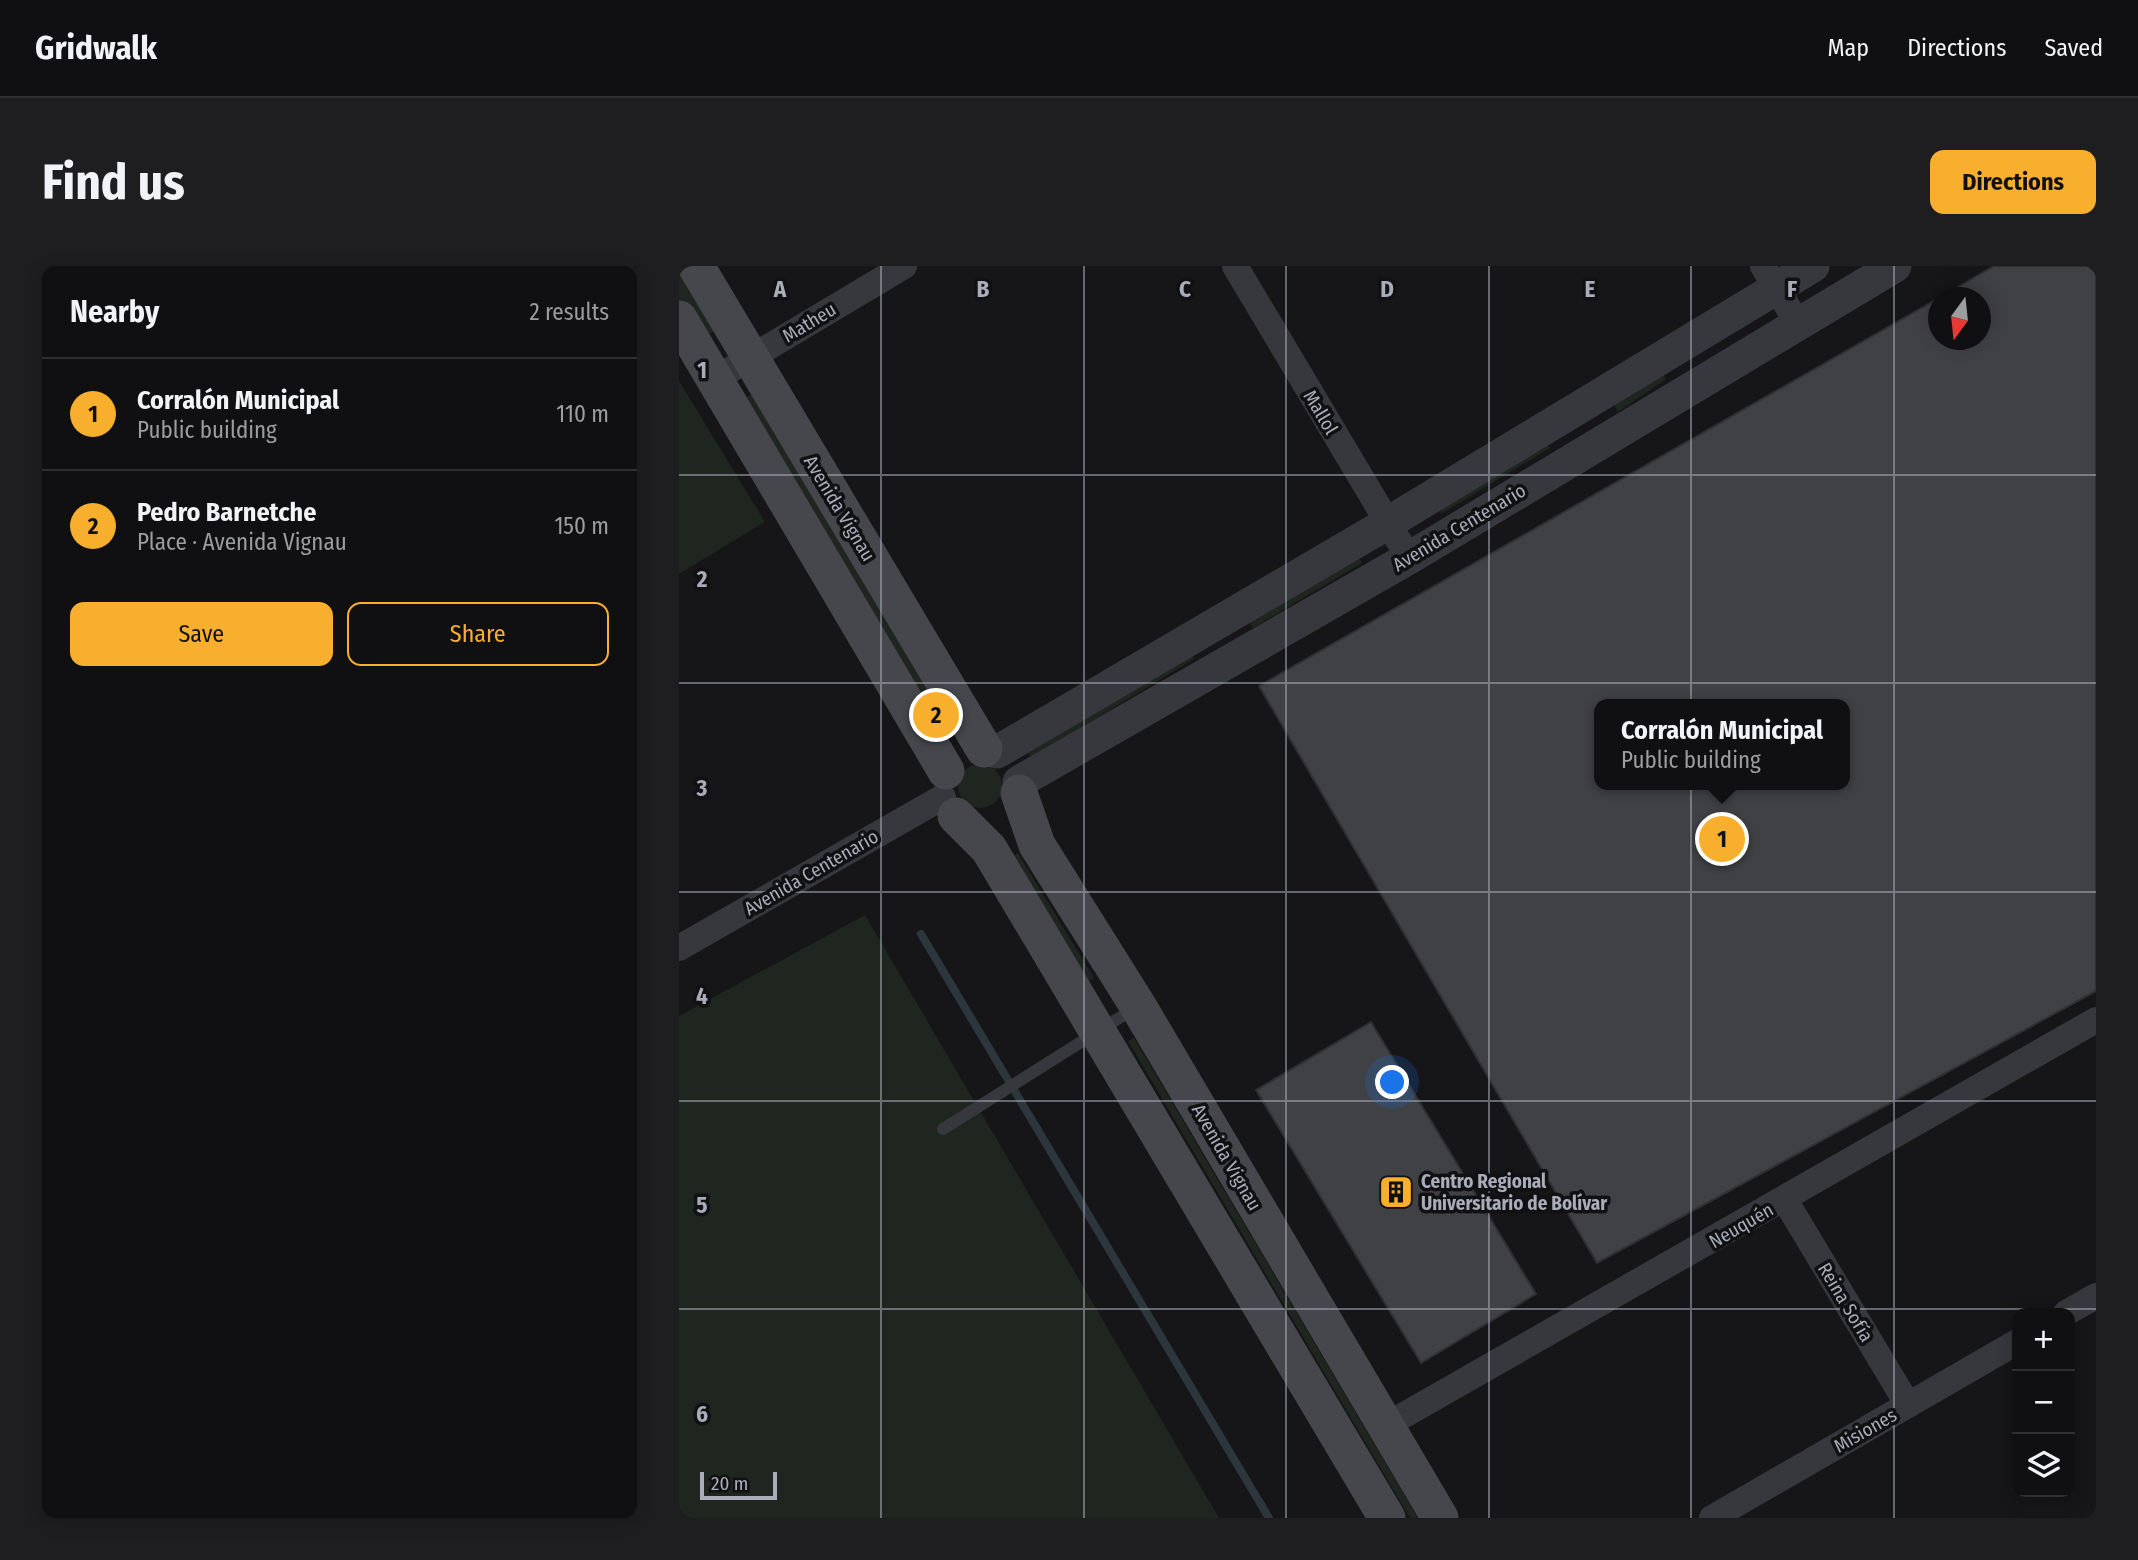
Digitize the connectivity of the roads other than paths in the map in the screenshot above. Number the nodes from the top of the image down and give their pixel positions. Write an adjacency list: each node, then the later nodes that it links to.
1 (696, 266): 9 (main road, Avenida Vignau)
2 (904, 266): 9 (street, Matheu)
3 (1234, 266): 13 (street, Mallol)
4 (1813, 266): 6 (street, Avenida Centenario)
5 (1895, 266): 8 (street, Avenida Centenario)
6 (1770, 277): 8 (street); 11 (street, Avenida Centenario)
7 (679, 319): 10 (main road)
8 (1798, 324): 12 (street, Avenida Centenario)
9 (750, 358): 10 (street, Matheu); 17 (main road, Avenida Vignau)
10 (715, 379): 19 (main road)
11 (1567, 415): 12 (street); 13 (street, Avenida Centenario)
12 (1590, 449): 14 (street, Avenida Centenario)
13 (1388, 523): 14 (street, Mallol); 15 (street, Avenida Centenario)
14 (1409, 558): 16 (street, Avenida Centenario)
15 (1216, 624): 16 (street); 17 (street, Avenida Centenario)
16 (1235, 657): 18 (street, Avenida Centenario)
17 (991, 751): 18 (main road); 19 (main road)
18 (1019, 788): 19 (main road); 21 (main road, Avenida Vignau)
19 (948, 794): 20 (street, Avenida Centenario); 23 (main road)
20 (679, 948)
21 (1138, 1006): 23 (lane); 30 (main road, Avenida Vignau)
22 (2096, 1020): 25 (street, Neuquén)
23 (1098, 1032): 24 (lane); 31 (main road)
24 (943, 1129)
25 (1785, 1200): 29 (street, Reina Sofía); 30 (street, Neuquén)
26 (2096, 1296): 27 (street)
27 (2075, 1308)
28 (2012, 1345): 29 (street, Misiones)
29 (1907, 1405): 33 (street, Misiones)
30 (1385, 1426): 32 (main road, Avenida Vignau)
31 (1387, 1518)
32 (1440, 1518)
33 (1713, 1518)

